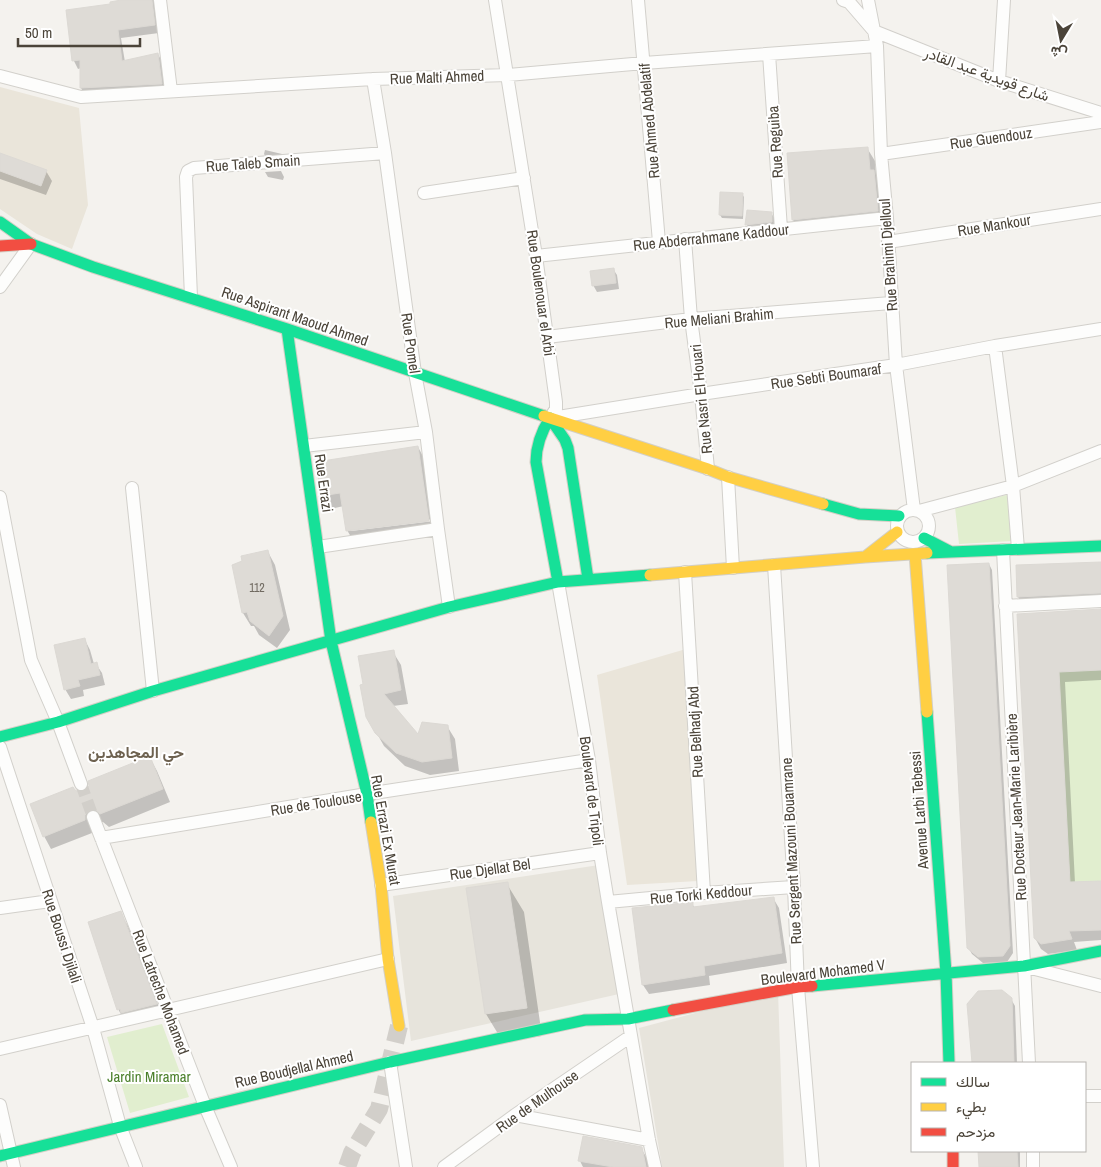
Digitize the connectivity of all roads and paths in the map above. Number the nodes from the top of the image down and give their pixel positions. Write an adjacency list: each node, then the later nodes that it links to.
1 (160, 0): 15 (street)
2 (495, 0): 11 (street, Rue Boulenouar el Arbi)
3 (638, 0): 10 (street, Rue Ahmed Abdelatif)
4 (843, 0): 7 (street)
5 (868, 0): 7 (street, Rue Brahimi Djelloul)
6 (1004, 0): 14 (street)
7 (874, 31): 8 (street, Rue Brahimi Djelloul); 14 (street, شارع قويدية عبد القادر)
8 (877, 46): 9 (street, Rue Malti Ahmed); 19 (street, Rue Brahimi Djelloul)
9 (769, 54): 10 (street, Rue Malti Ahmed); 25 (street, Rue Reguiba)
10 (644, 62): 11 (street, Rue Malti Ahmed); 27 (street, Rue Ahmed Abdelatif)
11 (508, 75): 13 (street, Rue Malti Ahmed); 20 (street, Rue Boulenouar el Arbi)
12 (0, 76): 15 (street, Rue Malti Ahmed)
13 (372, 79): 15 (street, Rue Malti Ahmed); 18 (street, Rue Pomel)
14 (1000, 81): 16 (street, شارع قويدية عبد القادر)
15 (171, 91)
16 (1101, 113)
17 (1101, 122): 19 (street, Rue Guendouz)
18 (385, 153): 33 (street, Rue Taleb Smain); 41 (street, Rue Pomel)
19 (881, 154): 23 (street, Rue Brahimi Djelloul)
20 (524, 178): 21 (street); 31 (street, Rue Boulenouar el Arbi)
21 (424, 193)
22 (1101, 209): 28 (street, Rue Mankour)
23 (887, 218): 25 (street, Rue Abderrahmane Kaddour); 28 (street, Rue Brahimi Djelloul)
24 (0, 222): 29 (street)
25 (781, 229): 26 (street, Rue Abderrahmane Kaddour)
26 (685, 239): 27 (street, Rue Abderrahmane Kaddour); 35 (street, Rue Nasri El Houari)
27 (659, 242): 31 (street, Rue Abderrahmane Kaddour)
28 (888, 242): 34 (street, Rue Brahimi Djelloul)
29 (31, 244): 30 (street); 32 (street); 33 (street, Rue Aspirant Maoud Ahmed)
30 (0, 246)
31 (536, 256): 38 (street, Rue Boulenouar el Arbi)
32 (0, 286)
33 (191, 298): 36 (street, Rue Aspirant Maoud Ahmed)
34 (891, 303): 35 (street, Rue Meliani Brahim); 40 (street, Rue Brahimi Djelloul)
35 (692, 319): 38 (street, Rue Meliani Brahim); 42 (street, Rue Nasri El Houari)
36 (287, 329): 41 (street, Rue Aspirant Maoud Ahmed); 45 (street, Rue Errazi)
37 (1101, 329): 39 (street, Rue Sebti Boumaraf)
38 (547, 337): 43 (street, Rue Boulenouar el Arbi)
39 (995, 346): 40 (street, Rue Sebti Boumaraf); 49 (street)
40 (896, 365): 42 (street, Rue Sebti Boumaraf); 52 (street, Rue Brahimi Djelloul)
41 (415, 373): 43 (street, Rue Aspirant Maoud Ahmed); 44 (street, Rue Pomel)
42 (701, 394): 43 (street, Rue Sebti Boumaraf); 47 (street, Rue Nasri El Houari)
43 (550, 418): 47 (street, Rue Aspirant Maoud Ahmed); 67 (street); 68 (street, Boulevard de Tripoli)
44 (426, 432): 45 (street); 54 (street, Rue Pomel)
45 (304, 446): 58 (street, Rue Errazi)
46 (1101, 451): 49 (street)
47 (708, 469): 48 (street, Rue Aspirant Maoud Ahmed)
48 (728, 477): 53 (street, Rue Aspirant Maoud Ahmed); 65 (street)
49 (1013, 486): 52 (street); 59 (street)
50 (132, 488): 73 (street)
51 (0, 498): 74 (street)
52 (916, 510): 53 (street); 56 (street)
53 (899, 516): 55 (street)
54 (438, 529): 58 (street); 71 (street, Rue Pomel)
55 (897, 532): 56 (street); 63 (street)
56 (924, 538): 61 (street)
57 (1101, 546): 59 (street)
58 (318, 547): 72 (street, Rue Errazi)
59 (1018, 549): 60 (street)
60 (1003, 550): 61 (street); 70 (street, Rue Docteur Jean-Marie Laribière)
61 (952, 552): 62 (street)
62 (915, 554): 63 (street); 92 (street, Avenue Larbi Tebessi)
63 (865, 557): 64 (street)
64 (774, 564): 65 (street); 84 (street, Rue Sergent Mazouni Bouamrane)
65 (733, 568): 66 (street)
66 (686, 572): 67 (street); 85 (street, Rue Belhadj Abd)
67 (588, 579): 68 (street)
68 (558, 582): 71 (street); 77 (street, Boulevard de Tripoli)
69 (1101, 601): 70 (street)
70 (1006, 606): 91 (street, Rue Docteur Jean-Marie Laribière)
71 (449, 607): 72 (street)
72 (332, 641): 73 (street); 79 (street, Rue Errazi Ex Murat)
73 (153, 691): 74 (street)
74 (58, 722): 75 (street); 78 (street)
75 (0, 737)
76 (0, 747): 86 (street, Rue Boussi Djilali)
77 (589, 760): 79 (street, Rue de Toulouse); 82 (street, Boulevard de Tripoli)
78 (81, 784)
79 (367, 794): 81 (street, Rue de Toulouse); 83 (street, Rue Errazi Ex Murat)
80 (93, 817): 81 (street, Rue Latreche Mohamed)
81 (101, 838): 95 (street, Rue Latreche Mohamed)
82 (600, 853): 83 (street, Rue Djellat Bel); 87 (street, Boulevard de Tripoli)
83 (381, 885): 90 (street, Rue Errazi Ex Murat)
84 (794, 887): 85 (street, Rue Torki Keddour); 94 (street, Rue Sergent Mazouni Bouamrane)
85 (704, 892): 87 (street, Rue Torki Keddour)
86 (50, 901): 88 (street); 98 (street, Rue Boussi Djilali)
87 (608, 902): 96 (street, Boulevard de Tripoli)
88 (0, 908)
89 (1101, 951): 91 (street, Boulevard Mohamed V)
90 (388, 960): 95 (street); 97 (street, Rue Errazi Ex Murat)
91 (1024, 966): 92 (street, Boulevard Mohamed V); 93 (street); 103 (street, Rue Docteur Jean-Marie Laribière)
92 (946, 973): 94 (street, Boulevard Mohamed V); 102 (street, Avenue Larbi Tebessi)
93 (1101, 986)
94 (798, 987): 96 (street, Boulevard Mohamed V); 120 (street, Rue Sergent Mazouni Bouamrane)
95 (168, 1011): 98 (street); 107 (street, Rue Latreche Mohamed)
96 (628, 1019): 99 (street, Boulevard de Tripoli); 101 (street, Boulevard Mohamed V)
97 (399, 1026)
98 (93, 1028): 100 (street); 109 (street, Rue Boussi Djilali)
99 (631, 1036): 108 (street, Rue de Mulhouse); 110 (street, Boulevard de Tripoli)
100 (0, 1049)
101 (390, 1062): 107 (street, Rue Boudjellal Ahmed); 117 (street)
102 (949, 1062)
103 (1029, 1062)
104 (1086, 1096): 105 (street)
105 (1101, 1096)
106 (0, 1105): 113 (street)
107 (205, 1106): 109 (street, Rue Boudjellal Ahmed); 116 (street, Rue Latreche Mohamed)
108 (515, 1115): 110 (street); 118 (street, Rue de Mulhouse)
109 (120, 1126): 113 (street, Rue Boudjellal Ahmed); 115 (street, Rue Boussi Djilali)
110 (649, 1140): 119 (street, Boulevard de Tripoli)
111 (952, 1152): 121 (street)
112 (1033, 1152): 122 (street)
113 (5, 1154): 114 (street)
114 (14, 1167)
115 (136, 1167)
116 (231, 1167)
117 (406, 1167)
118 (444, 1167)
119 (655, 1167)
120 (814, 1167)
121 (953, 1167)
122 (1033, 1167)

